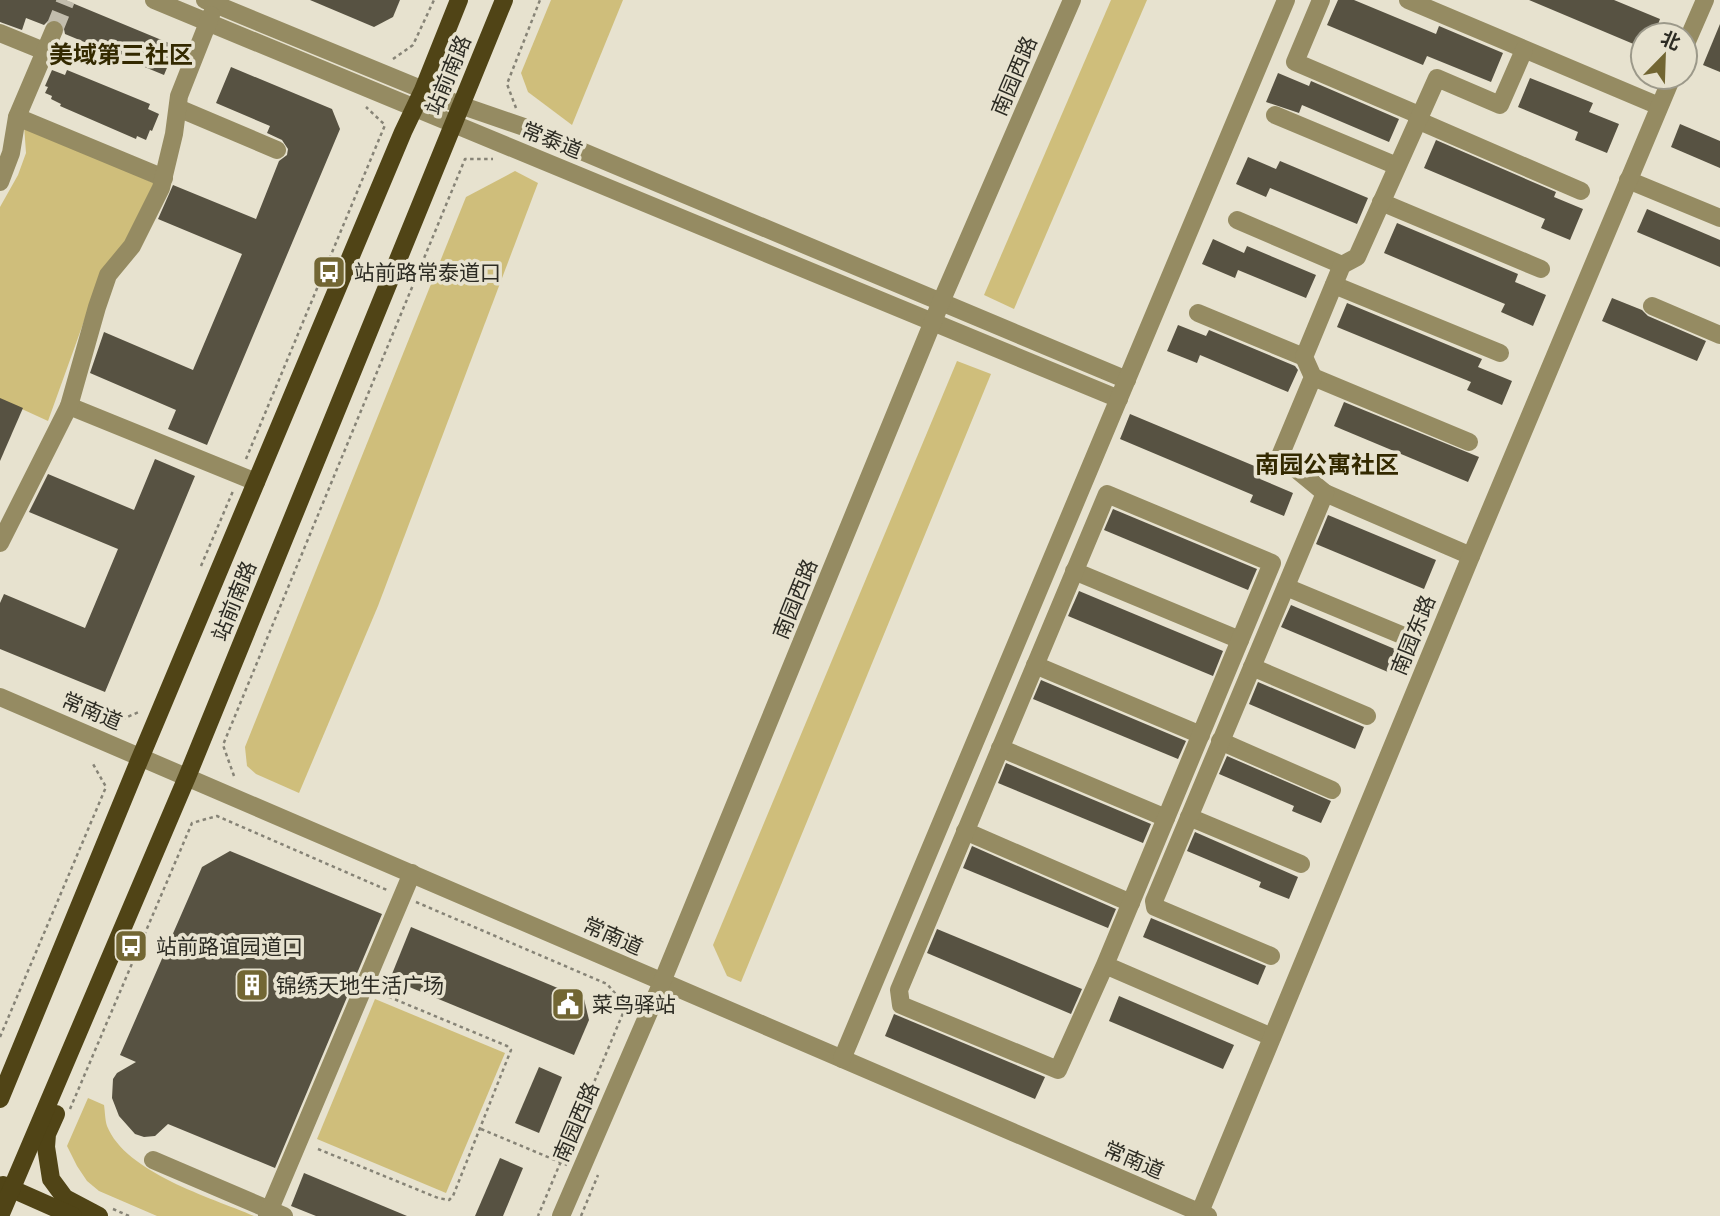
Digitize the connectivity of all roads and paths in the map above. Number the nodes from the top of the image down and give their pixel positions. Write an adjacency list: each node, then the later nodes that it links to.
1 (154, 0): 13 (street, 常泰道)
2 (434, 0): 18 (path)
3 (459, 0): 19 (main road, 站前南路)
4 (504, 0): 22 (main road, 站前南路)
5 (540, 0): 30 (path)
6 (1072, 0): 44 (street, 南园西路)
7 (1286, 0): 52 (street)
8 (1321, 0): 28 (street)
9 (1408, 0): 16 (street)
10 (1705, 0): 12 (street)
11 (213, 1): 13 (street); 18 (street, 常泰道)
12 (1696, 21)
13 (208, 23): 24 (street); 25 (street, 常泰道)
14 (54, 30): 17 (street)
15 (0, 33): 17 (street)
16 (1524, 50): 23 (street); 28 (street)
17 (44, 51): 27 (street)
18 (377, 70): 19 (street, 常泰道)
19 (424, 90): 22 (street, 常泰道); 25 (main road, 站前南路)
20 (1666, 91): 23 (street, 南园东路)
21 (364, 104): 56 (path)
22 (460, 105): 29 (main road, 站前南路); 30 (street, 常泰道)
23 (1659, 106): 36 (street, 南园东路)
24 (178, 108): 31 (street); 35 (street)
25 (415, 110): 29 (street, 常泰道); 56 (main road, 站前南路)
26 (1275, 115): 33 (street)
27 (17, 117): 34 (street); 35 (street)
28 (1418, 118): 33 (street); 37 (street)
29 (452, 124): 47 (street, 常泰道); 77 (main road, 站前南路)
30 (524, 127): 44 (street, 常泰道)
31 (277, 150)
32 (499, 159): 76 (path)
33 (1397, 166): 38 (street)
34 (2, 172)
35 (164, 178): 54 (street)
36 (1629, 180): 39 (street); 59 (street, 南园东路)
37 (1581, 191)
38 (1381, 202): 41 (street); 42 (street)
39 (1720, 218)
40 (1237, 220): 41 (street)
41 (1342, 265): 43 (street)
42 (1541, 269)
43 (1334, 285): 49 (street); 50 (street)
44 (941, 302): 47 (street, 南园西路); 52 (street, 常泰道)
45 (1652, 306): 48 (street)
46 (1198, 313): 50 (street)
47 (933, 321): 53 (street, 常泰道); 88 (street, 南园西路)
48 (1720, 334)
49 (1500, 353)
50 (1304, 357): 51 (street)
51 (1313, 377): 55 (street); 57 (street)
52 (1127, 380): 53 (street)
53 (1119, 399): 94 (street)
54 (69, 406): 56 (street); 58 (street)
55 (1469, 442)
56 (248, 479): 61 (path); 74 (main road, 站前南路)
57 (1325, 493): 59 (street); 62 (street)
58 (0, 543)
59 (1471, 556): 92 (street, 南园东路)
60 (1074, 571): 64 (street); 64 (street); 65 (street)
61 (198, 575)
62 (1286, 587): 63 (street); 66 (street)
63 (1404, 636)
64 (1240, 640): 71 (street)
65 (1035, 665): 71 (street); 73 (street)
66 (1252, 667): 69 (street); 72 (street)
67 (0, 697): 74 (street, 常南道)
68 (141, 711): 70 (path)
69 (1367, 716)
70 (109, 725)
71 (1201, 734): 80 (street)
72 (1220, 741): 78 (street); 79 (street)
73 (1000, 748): 80 (street); 81 (street)
74 (141, 757): 77 (street, 常南道); 90 (main road, 站前南路)
75 (93, 764): 91 (path)
76 (234, 776)
77 (187, 777): 83 (street, 常南道); 93 (main road, 站前南路)
78 (1332, 790)
79 (1189, 817): 82 (street); 86 (street)
80 (1166, 818): 85 (street)
81 (965, 831): 85 (street); 87 (street)
82 (1301, 864)
83 (412, 873): 84 (street); 88 (street, 常南道)
84 (402, 896): 97 (path); 101 (path); 105 (street)
85 (1131, 902): 87 (street)
86 (1271, 956)
87 (1105, 965): 92 (street)
88 (662, 982): 94 (street, 常南道); 102 (street, 南园西路)
89 (382, 994): 98 (path)
90 (28, 1032): 95 (main road); 96 (main road, 站前南路)
91 (0, 1037)
92 (1272, 1037): 106 (street, 南园东路)
93 (71, 1050): 103 (main road, 站前南路); 104 (main road)
94 (842, 1059): 106 (street, 常南道)
95 (0, 1072)
96 (0, 1099)
97 (68, 1113)
98 (481, 1129): 99 (path); 101 (path)
99 (318, 1149)
100 (153, 1160): 105 (street)
101 (560, 1163): 102 (path); 110 (path)
102 (580, 1170): 111 (street, 南园西路)
103 (6, 1186): 107 (main road, 站前南路); 108 (main road)
104 (102, 1211): 109 (path)
105 (273, 1214)
106 (1204, 1214)
107 (0, 1216)
108 (73, 1216)
109 (129, 1216)
110 (538, 1216)
111 (561, 1216)

